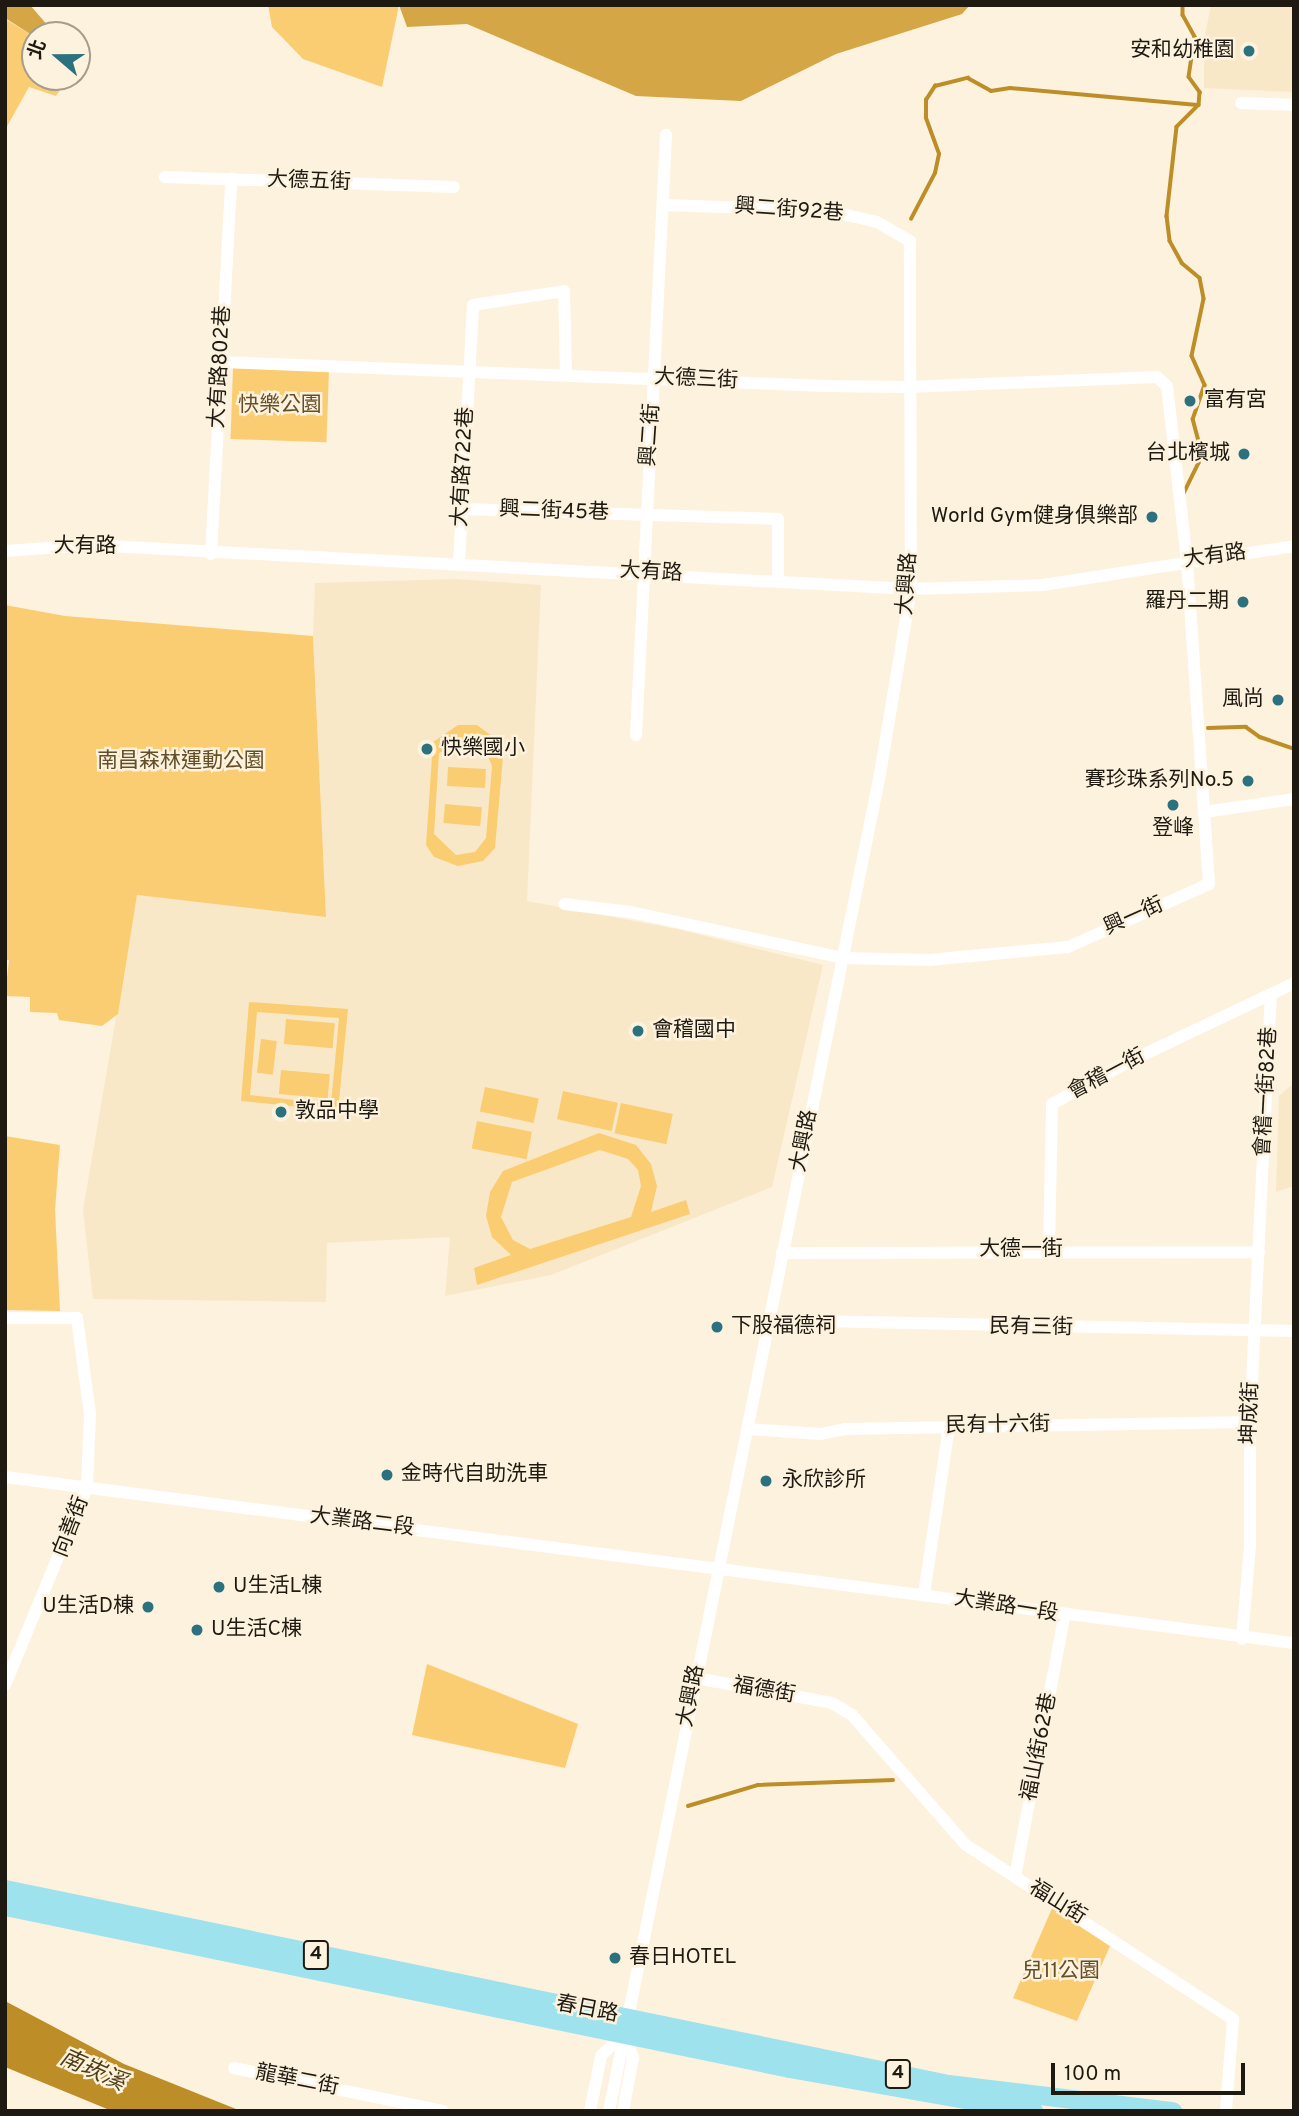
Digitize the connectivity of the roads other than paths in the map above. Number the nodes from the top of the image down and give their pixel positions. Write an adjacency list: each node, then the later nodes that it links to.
1 (1241, 103): 2 (street)
2 (1294, 104)
3 (666, 135): 7 (street, 興二街)
4 (165, 177): 5 (street, 大德五街)
5 (231, 179): 6 (street, 大德五街); 9 (street, 大有路802巷)
6 (454, 187)
7 (663, 205): 8 (street, 興二街92巷); 12 (street, 興二街)
8 (910, 241): 14 (street, 大興路)
9 (222, 362): 10 (street, 大德三街); 19 (street, 大有路802巷)
10 (469, 369): 11 (street, 大德三街); 11 (street, 大有路722巷); 15 (street, 大有路722巷)
11 (566, 374): 12 (street, 大德三街)
12 (655, 377): 14 (street, 大德三街); 16 (street, 興二街)
13 (1167, 386): 14 (street, 大德三街); 20 (street, 興一街)
14 (908, 387): 24 (street, 大興路)
15 (463, 509): 16 (street, 興二街45巷); 21 (street, 大有路722巷)
16 (645, 515): 22 (street, 興二街); 23 (street, 興二街45巷)
17 (1294, 546): 20 (street, 大有路)
18 (5, 551): 19 (street, 大有路)
19 (211, 554): 21 (street, 大有路)
20 (1187, 561): 24 (street, 大有路); 27 (street, 興一街)
21 (459, 564): 22 (street, 大有路)
22 (642, 572): 23 (street, 大有路); 25 (street, 興二街)
23 (778, 581): 24 (street, 大有路)
24 (911, 589): 29 (street, 大興路)
25 (636, 735)
26 (1294, 799): 27 (street)
27 (1204, 812): 29 (street, 興一街)
28 (564, 904): 29 (street, 興一街)
29 (843, 958): 35 (street, 大興路)
30 (1294, 983): 31 (street, 會稽一街)
31 (1271, 995): 32 (street, 會稽一街82巷); 33 (street, 會稽一街)
32 (1262, 1188): 34 (street, 坤成街)
33 (1049, 1250): 34 (street, 大德一街); 35 (street, 大德一街)
34 (1259, 1252): 38 (street, 坤成街)
35 (782, 1253): 37 (street, 大興路)
36 (5, 1318): 44 (street, 向善街)
37 (769, 1320): 38 (street, 民有三街); 42 (street, 大興路)
38 (1255, 1331): 39 (street, 民有三街); 40 (street, 坤成街)
39 (1294, 1331)
40 (1250, 1422): 41 (street, 民有十六街); 48 (street, 坤成街)
41 (949, 1427): 42 (street, 民有十六街); 46 (street)
42 (747, 1429): 45 (street, 大興路)
43 (5, 1477): 44 (street, 大業路二段)
44 (87, 1487): 45 (street, 大業路二段); 51 (street, 向善街)
45 (718, 1569): 46 (street, 大業路一段); 50 (street, 大興路)
46 (924, 1594): 47 (street, 大業路一段)
47 (1064, 1617): 48 (street, 大業路一段); 53 (street, 福山街62巷)
48 (1242, 1639): 49 (street, 大業路一段)
49 (1294, 1643)
50 (696, 1678): 52 (street, 福德街); 56 (street, 大興路)
51 (5, 1685)
52 (832, 1703): 53 (street, 福山街)
53 (1015, 1877): 64 (street, 福山街)
54 (5, 1889): 56 (main road, 春日路 / 4)
55 (5, 1906): 56 (main road, 春日路 / 4)
56 (625, 2025): 59 (street); 60 (street, 大興路); 61 (street); 62 (main road, 春日路 / 4); 63 (main road, 春日路 / 4)
57 (234, 2068): 58 (street, 龍華二街)
58 (443, 2111)
59 (590, 2111)
60 (608, 2111)
61 (623, 2111)
62 (1033, 2111)
63 (1172, 2111)
64 (1226, 2111)

